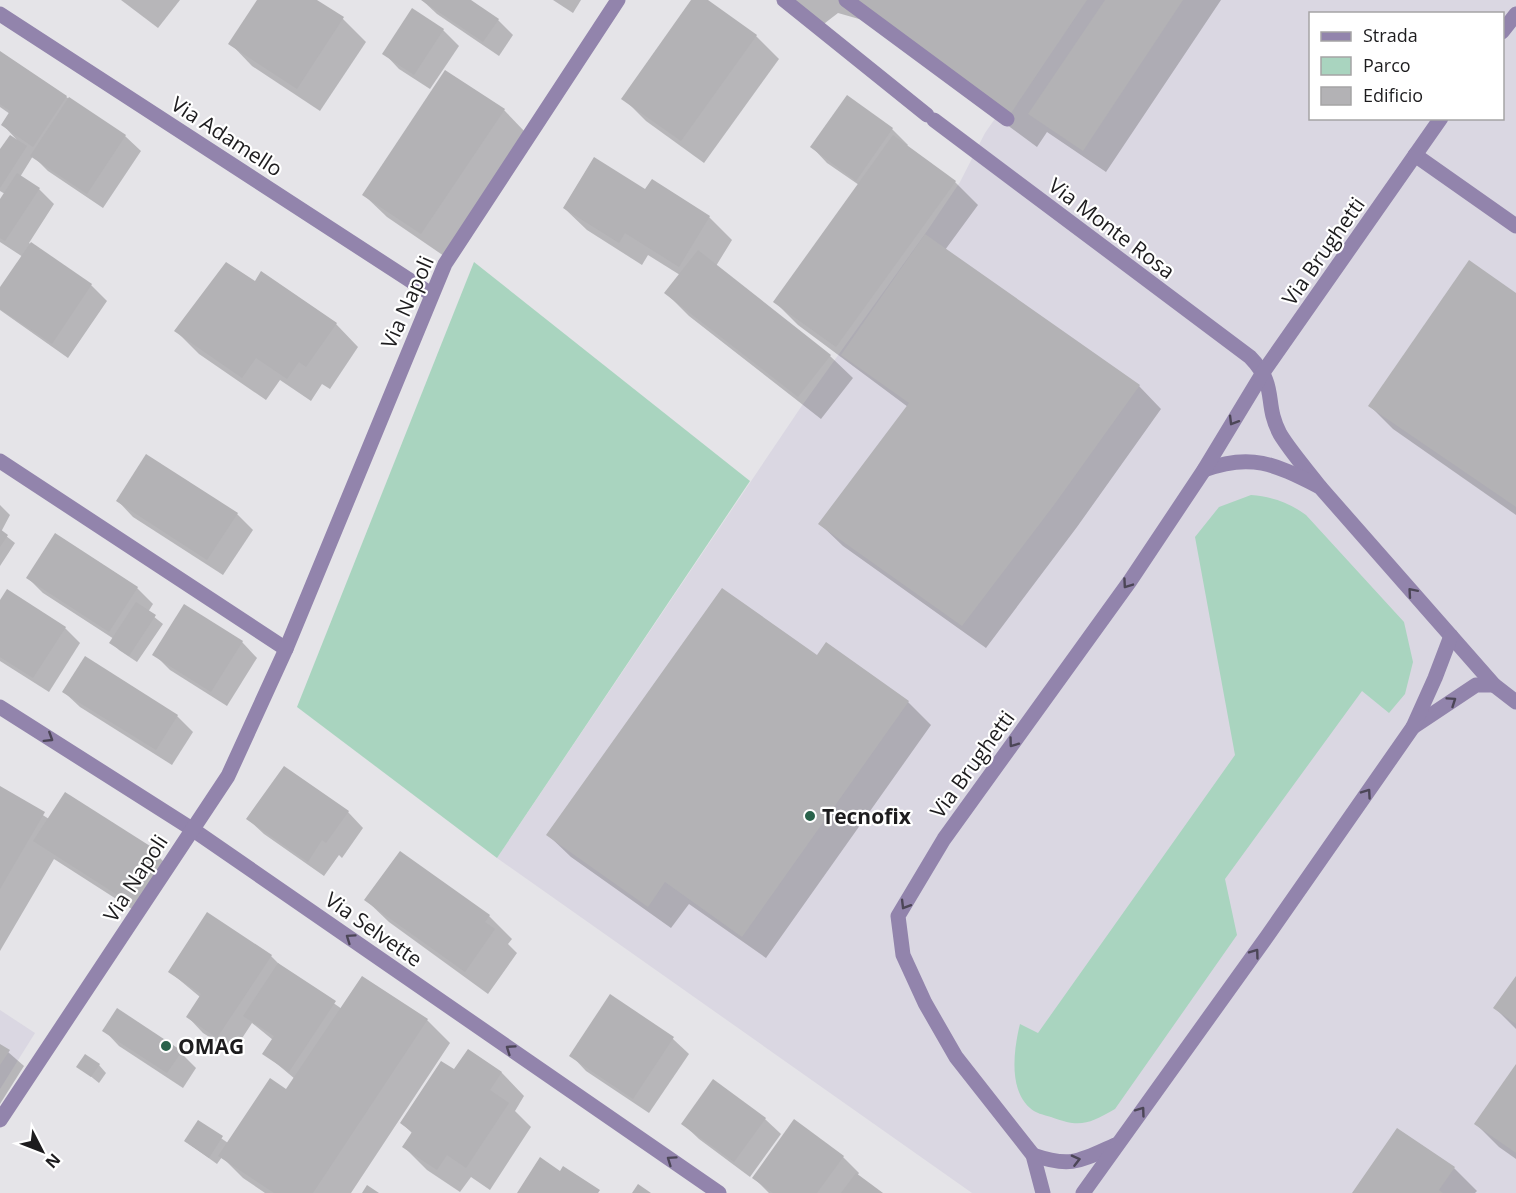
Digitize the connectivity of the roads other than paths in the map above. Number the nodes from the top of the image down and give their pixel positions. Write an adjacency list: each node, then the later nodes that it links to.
1 (618, 0): 11 (street, Via Napoli)
2 (786, 0): 12 (street, Via Monte Rosa)
3 (846, 0): 7 (street)
4 (0, 14): 11 (street, Via Adamello)
5 (1516, 14): 6 (street)
6 (1504, 31)
7 (1007, 119)
8 (1440, 120): 9 (street, Via Brughetti)
9 (1415, 155): 10 (street); 12 (street, Via Brughetti)
10 (1516, 226)
11 (431, 294): 17 (street, Via Napoli)
12 (1264, 371): 14 (street, Via Brughetti, one-way to 14); 15 (street)
13 (0, 461): 17 (street)
14 (1204, 470): 15 (street); 25 (street, Via Brughetti, one-way to 25)
15 (1320, 487): 16 (street, one-way to 15)
16 (1451, 636): 18 (street); 21 (street)
17 (286, 649): 22 (street, Via Napoli)
18 (1494, 684): 19 (street); 21 (street, one-way to 18)
19 (1516, 702)
20 (0, 707): 22 (street, Via Selvette, one-way to 22)
21 (1413, 727): 24 (street, one-way to 21)
22 (192, 829): 23 (street, Via Napoli); 26 (street, Via Selvette, one-way to 22)
23 (0, 1120)
24 (1117, 1143): 25 (street, one-way to 24); 28 (street)
25 (1033, 1155): 27 (street, Via Brughetti)
26 (719, 1193)
27 (1043, 1193)
28 (1083, 1193)

